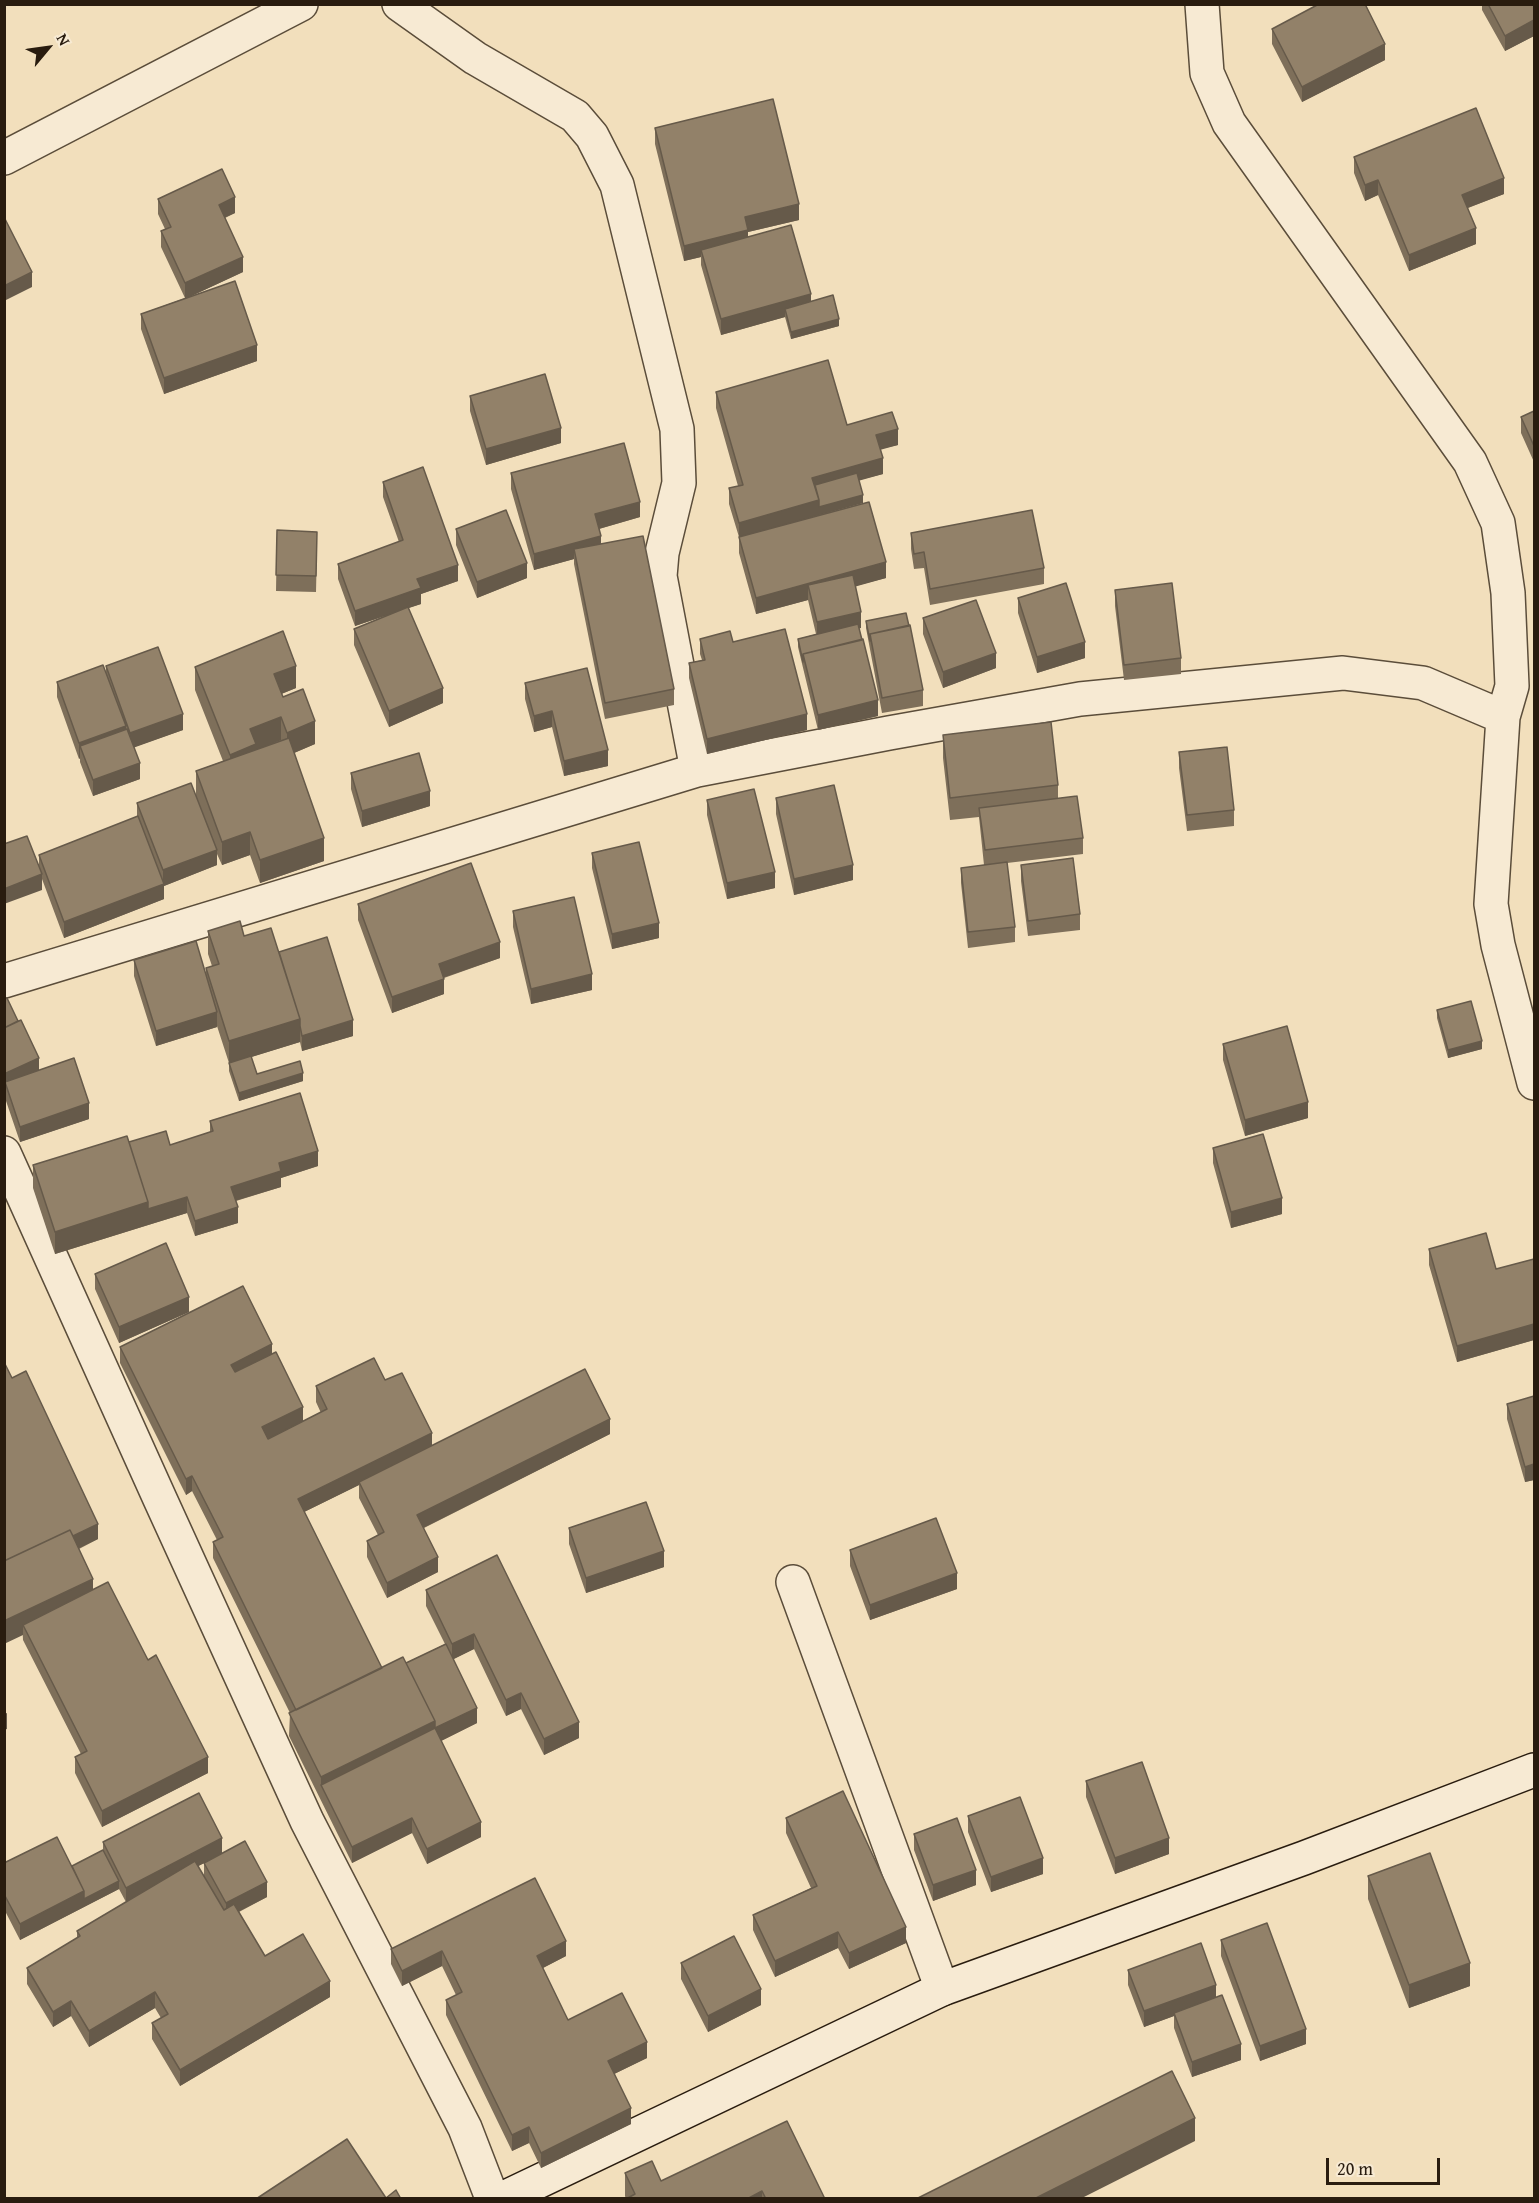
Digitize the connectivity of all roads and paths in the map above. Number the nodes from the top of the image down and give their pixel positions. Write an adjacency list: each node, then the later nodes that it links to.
1 (301, 4): 4 (street)
2 (399, 4): 6 (street)
3 (1202, 4): 5 (street)
4 (4, 158)
5 (1503, 717): 6 (street); 8 (street)
6 (697, 770): 7 (street)
7 (4, 981)
8 (1534, 1083)
9 (4, 1153): 13 (street)
10 (793, 1582): 12 (street)
11 (1534, 1770): 12 (street)
12 (942, 1989): 14 (street)
13 (492, 2199)
14 (504, 2199)

